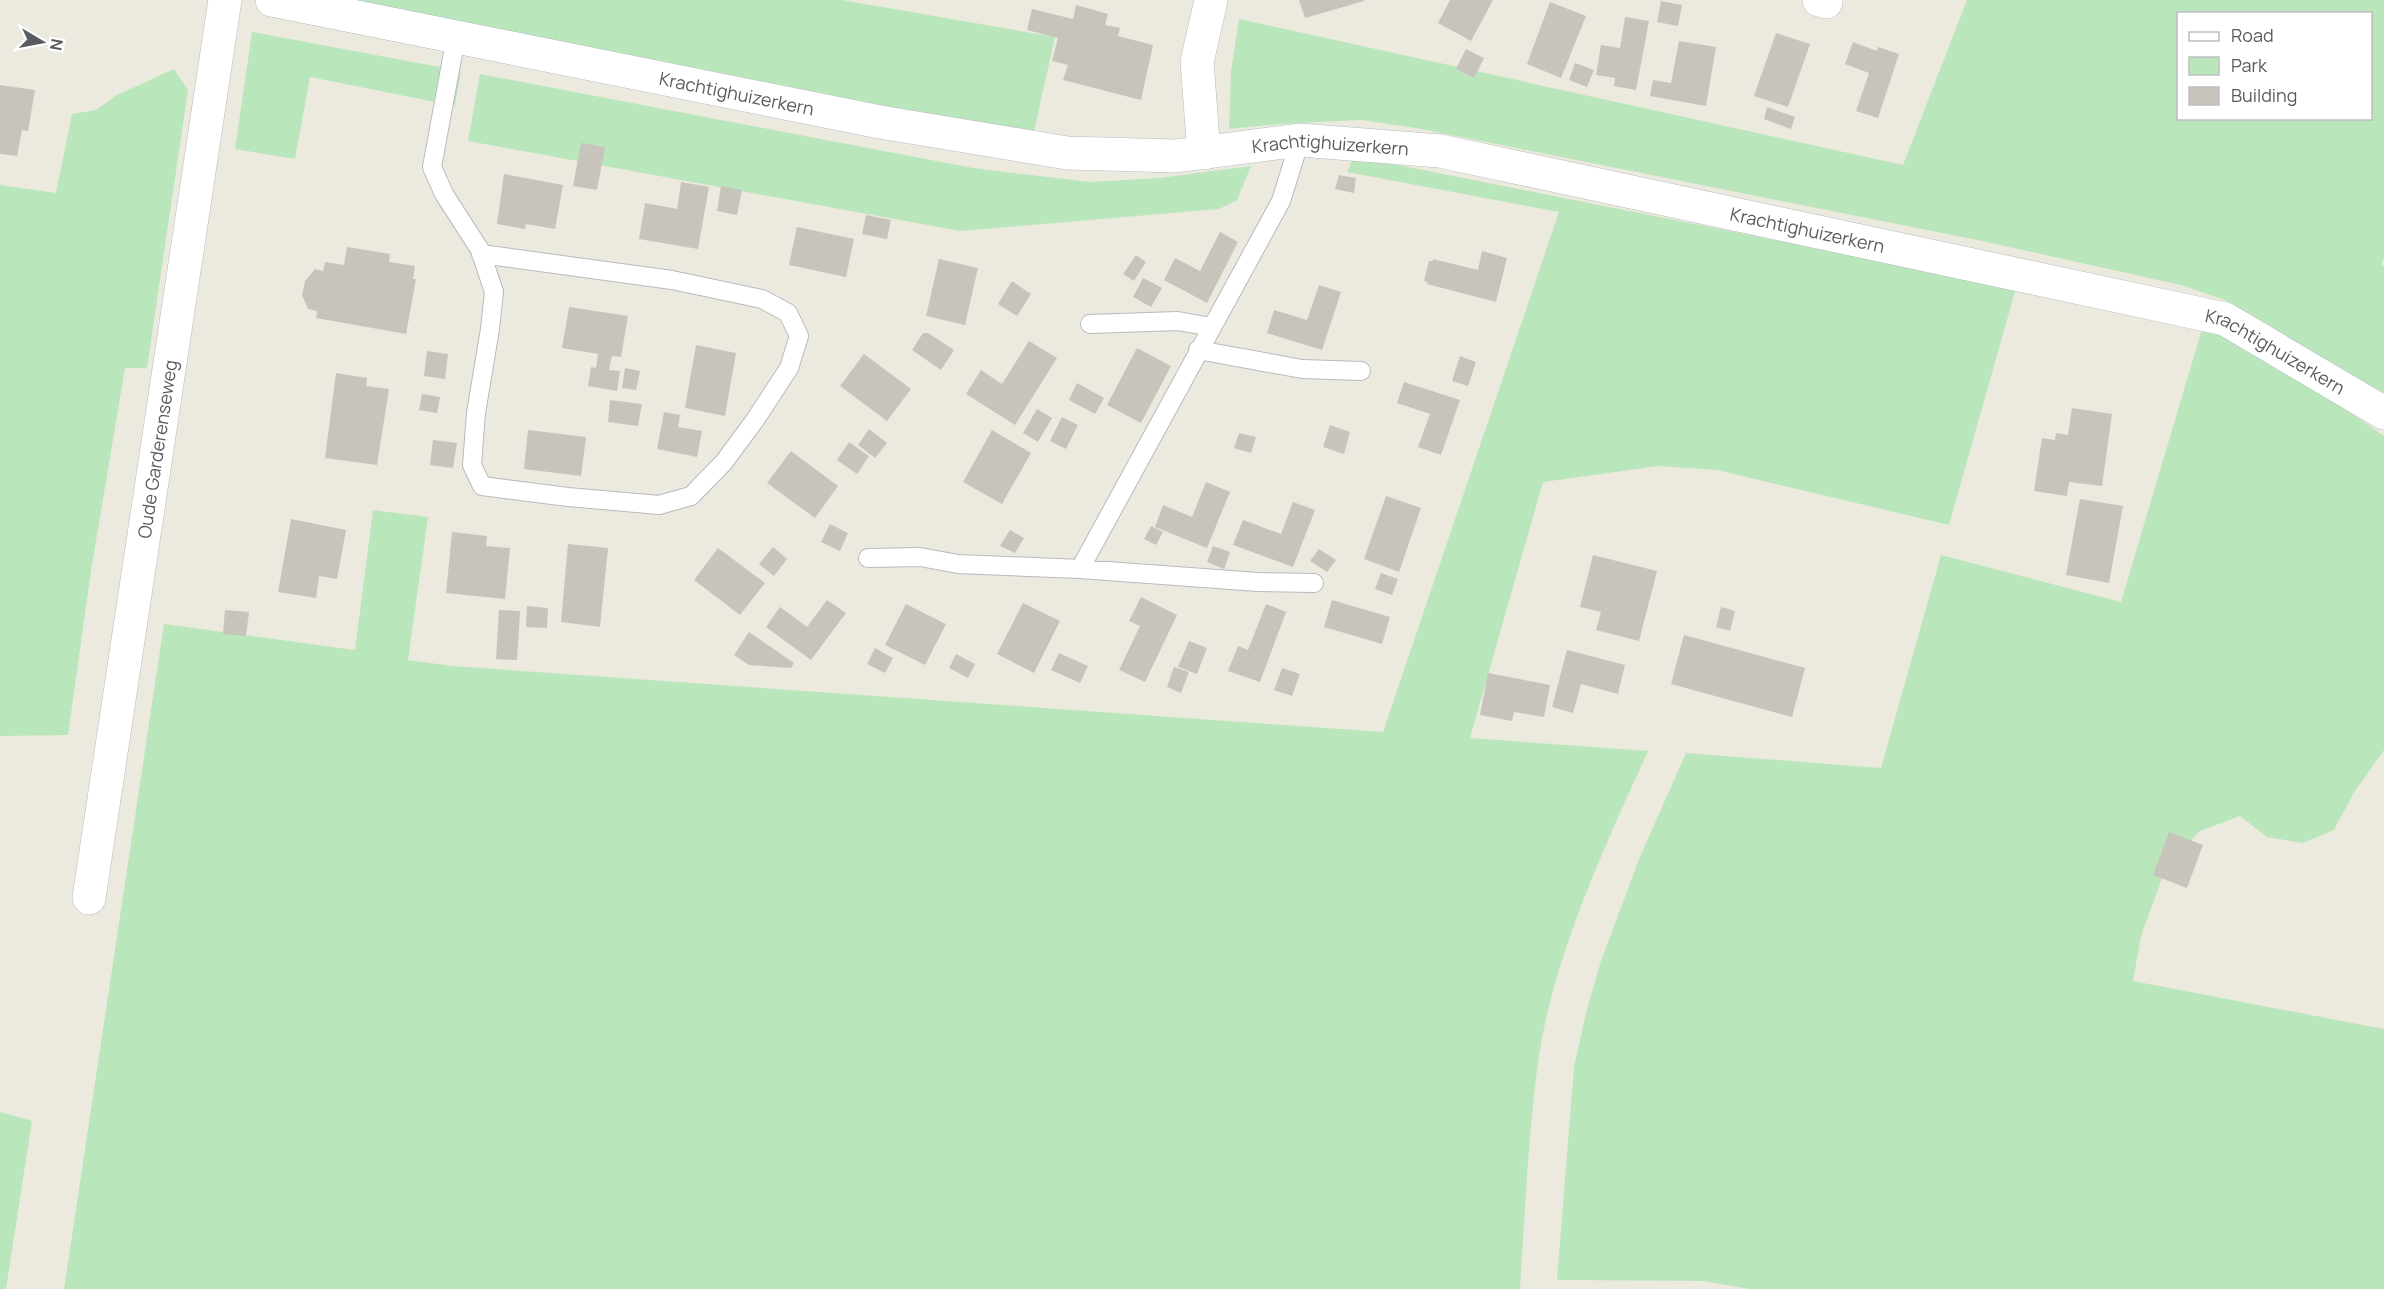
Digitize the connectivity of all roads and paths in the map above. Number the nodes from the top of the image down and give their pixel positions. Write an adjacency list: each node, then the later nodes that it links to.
1 (225, 0): 16 (street, Oude Garderenseweg)
2 (272, 0): 4 (street, Krachtighuizerkern)
3 (1211, 0): 6 (street)
4 (456, 37): 6 (street, Krachtighuizerkern); 7 (lane)
5 (1300, 140): 6 (street, Krachtighuizerkern); 9 (lane); 12 (street, Krachtighuizerkern)
6 (1204, 153)
7 (482, 254): 7 (lane)
8 (1090, 324): 9 (lane)
9 (1211, 327): 10 (lane)
10 (1198, 351): 11 (lane); 14 (lane)
11 (1361, 370)
12 (2384, 413)
13 (868, 558): 14 (lane)
14 (1080, 569): 15 (lane)
15 (1314, 583)
16 (89, 898)

